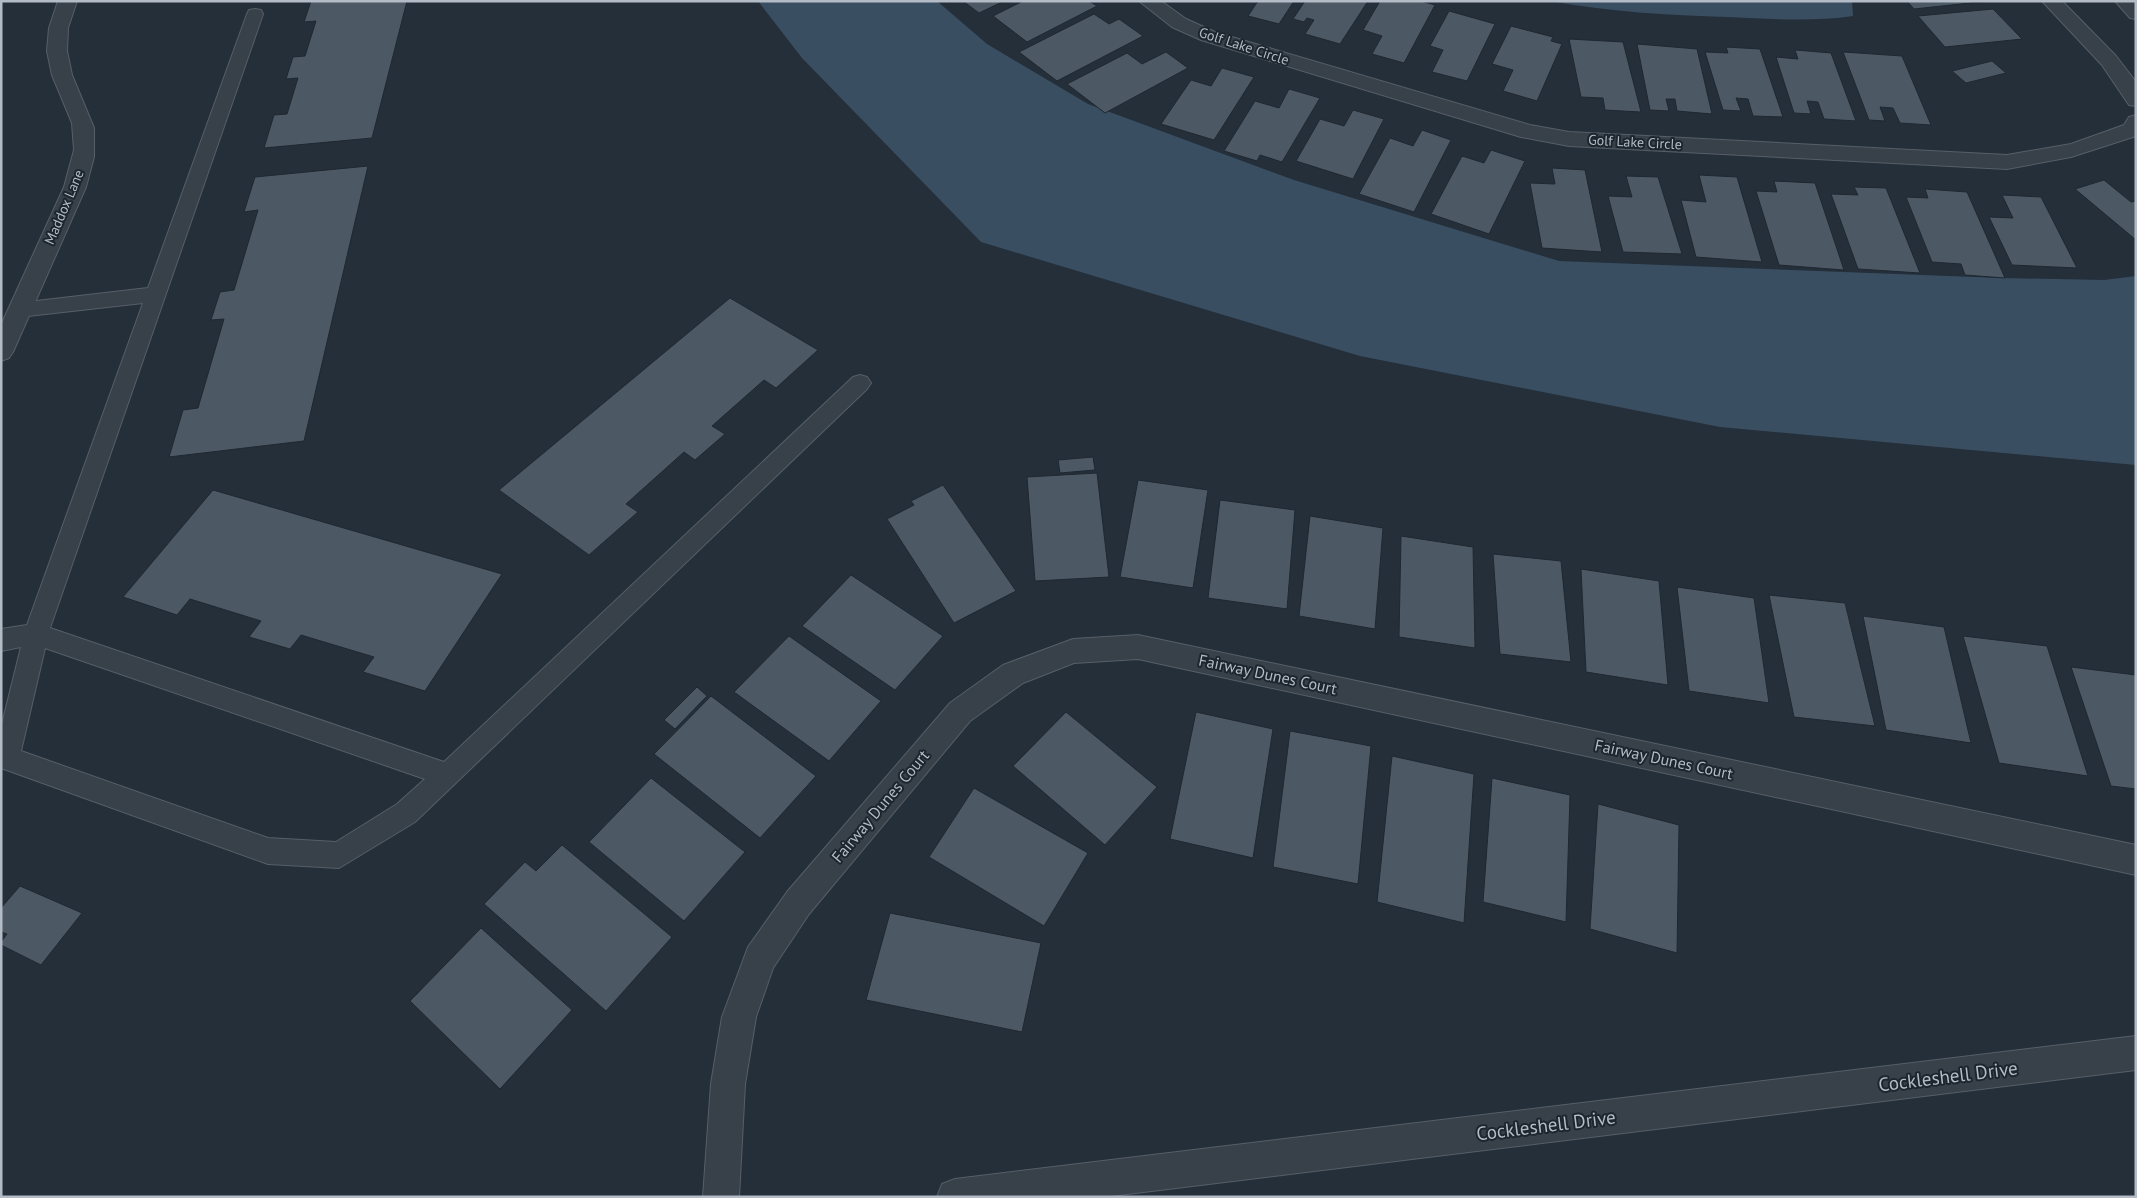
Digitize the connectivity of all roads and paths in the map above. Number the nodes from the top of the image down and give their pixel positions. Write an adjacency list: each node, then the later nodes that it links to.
1 (68, 1): 10 (street, Maddox Lane)
2 (1148, 1): 8 (street, Golf Lake Circle)
3 (2051, 1): 7 (street)
4 (2123, 1): 6 (lane)
5 (255, 14): 9 (lane)
6 (2136, 14)
7 (2136, 100)
8 (2136, 122)
9 (156, 294): 10 (lane); 13 (lane)
10 (19, 310): 11 (street, Maddox Lane)
11 (1, 352)
12 (860, 383): 15 (lane)
13 (36, 634): 14 (lane); 15 (lane); 15 (lane)
14 (1, 640)
15 (448, 775)
16 (2136, 860): 18 (street, Fairway Dunes Court)
17 (2136, 1053): 19 (street, Cockleshell Drive)
18 (721, 1197)
19 (955, 1197)

